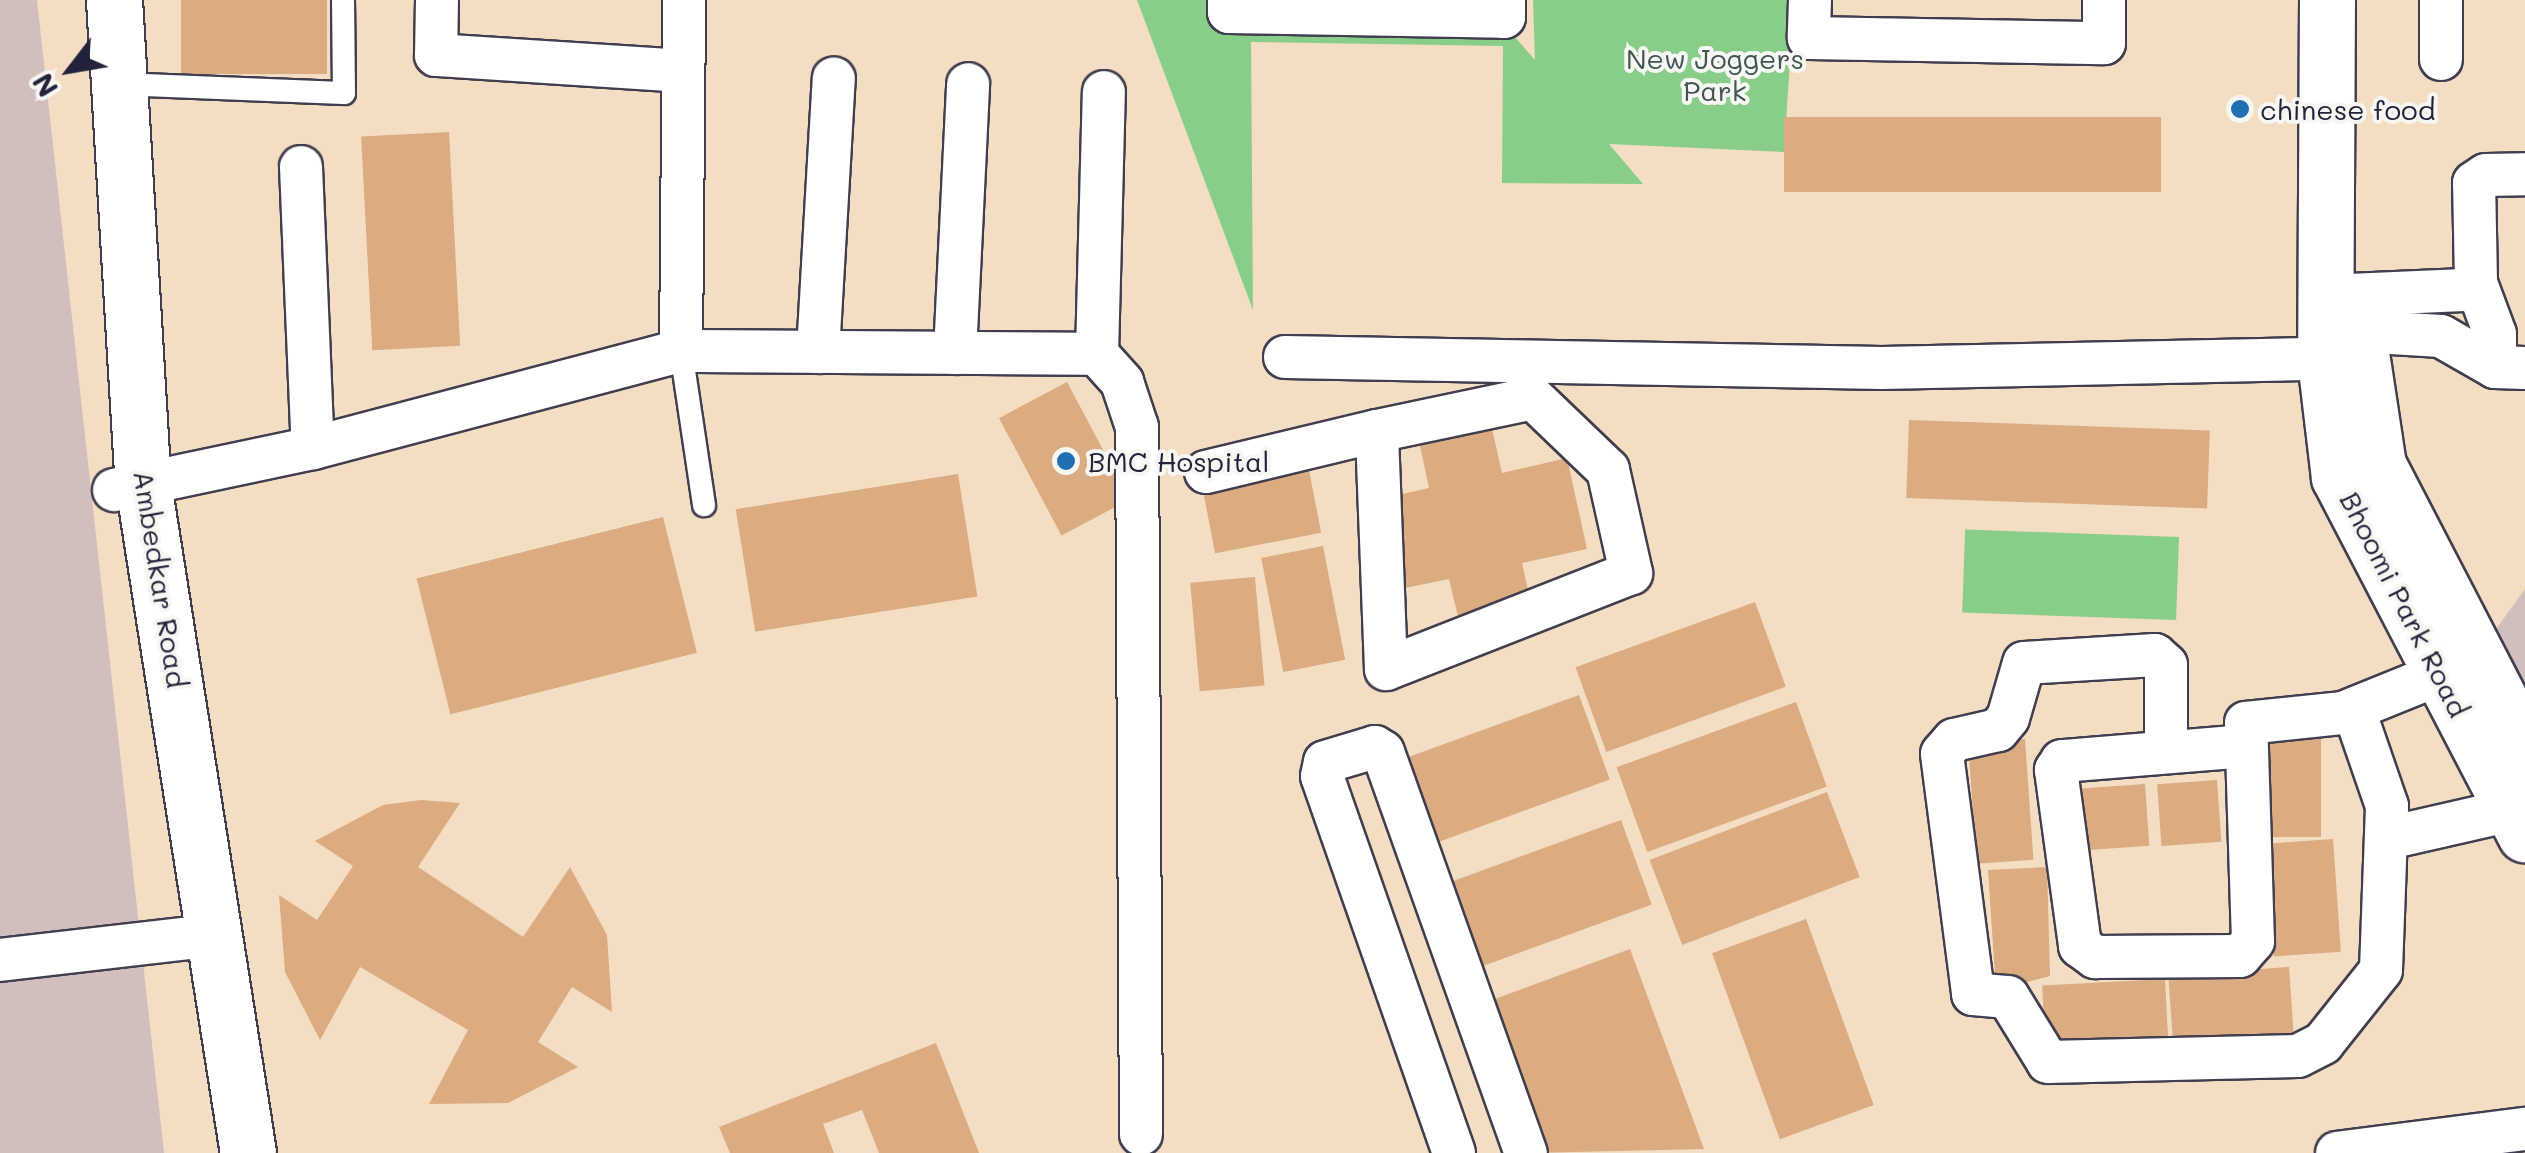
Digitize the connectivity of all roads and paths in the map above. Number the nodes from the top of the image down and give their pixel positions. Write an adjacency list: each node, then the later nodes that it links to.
1 (86, 0): 33 (street, Ambedkar Road)
2 (114, 0): 15 (street, Ambedkar Road)
3 (344, 0): 15 (lane)
4 (437, 0): 13 (street)
5 (684, 0): 13 (street)
6 (1229, 0): 7 (street)
7 (1504, 0)
8 (1810, 0): 9 (street)
9 (2104, 0)
10 (2441, 0): 12 (street)
11 (2345, 4): 21 (street, Bhoomi Park Road)
12 (2441, 58)
13 (682, 71): 22 (street)
14 (834, 78): 23 (street)
15 (118, 84): 33 (street, Ambedkar Road)
16 (968, 84): 24 (street)
17 (1104, 92): 25 (street)
18 (301, 167): 31 (street)
19 (2525, 174): 20 (street)
20 (2476, 283): 21 (street); 28 (street)
21 (2342, 328): 27 (street); 28 (street); 35 (street, Bhoomi Park Road)
22 (681, 351): 23 (street); 31 (street); 34 (lane)
23 (818, 352): 24 (street)
24 (955, 353): 25 (street)
25 (1097, 354): 45 (street)
26 (1285, 356): 27 (street)
27 (1464, 358): 29 (street)
28 (2510, 368)
29 (1461, 414): 30 (street); 30 (street)
30 (1377, 431): 32 (street)
31 (313, 448): 33 (street)
32 (1206, 472)
33 (129, 487): 42 (street, Ambedkar Road)
34 (704, 505)
35 (2460, 667): 36 (street); 38 (street, Bhoomi Park Road); 40 (street, Bhoomi Park Road)
36 (2354, 710): 37 (street); 41 (street)
37 (2246, 746): 39 (street); 39 (street)
38 (2525, 748)
39 (2166, 752): 41 (street)
40 (2521, 818): 41 (street)
41 (2388, 838)
42 (197, 936): 43 (street); 46 (street, Ambedkar Road); 47 (street, Ambedkar Road)
43 (0, 960)
44 (2525, 1129): 50 (street)
45 (1142, 1134)
46 (216, 1153)
47 (248, 1153)
48 (1454, 1153): 49 (street)
49 (1526, 1153)
50 (2337, 1153)

